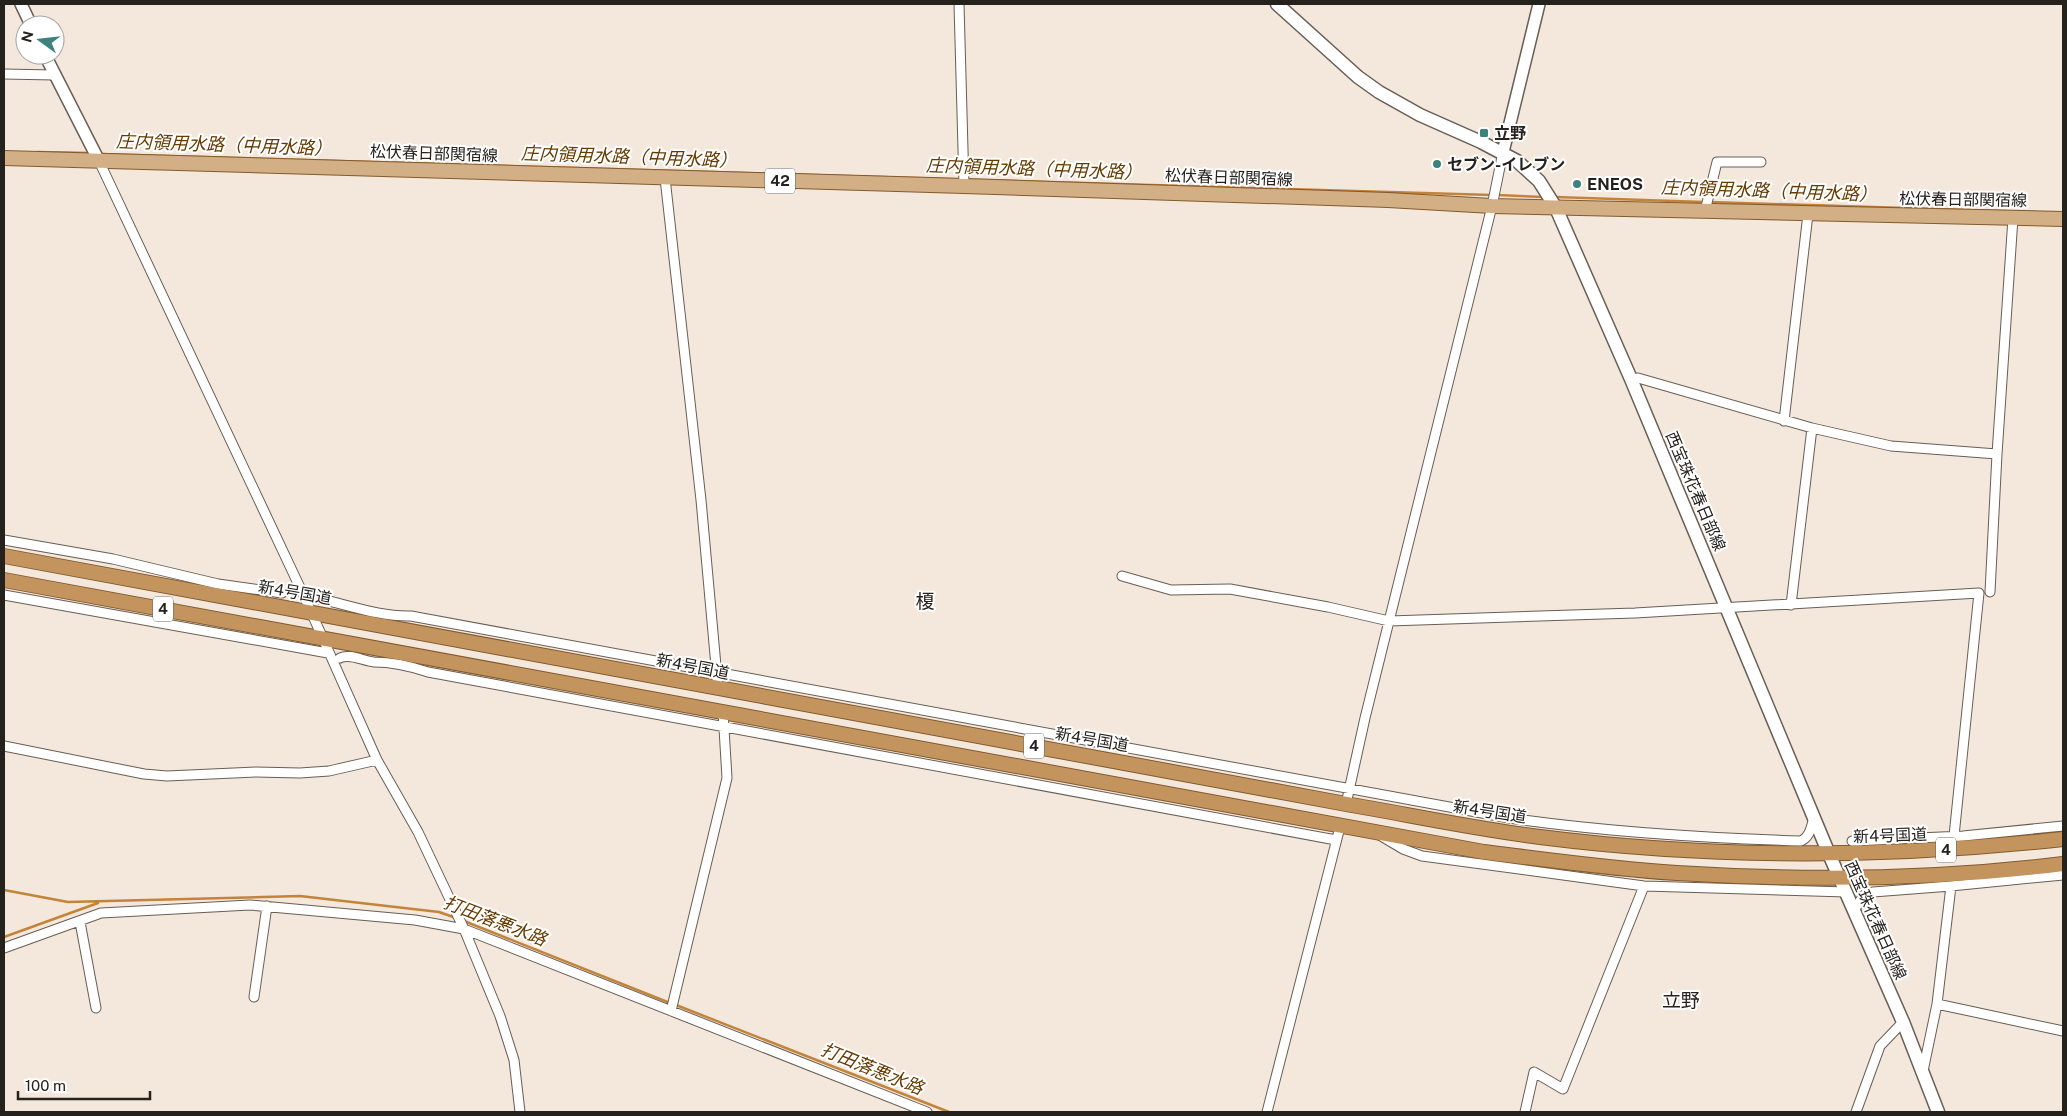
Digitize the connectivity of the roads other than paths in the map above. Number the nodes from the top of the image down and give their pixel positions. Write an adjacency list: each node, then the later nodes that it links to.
1 (959, 4): 12 (street)
2 (1277, 4): 7 (main road, 西宝珠花春日部線)
3 (1539, 4): 7 (street)
4 (50, 65): 6 (street)
5 (4, 74): 6 (street)
6 (54, 75): 9 (street)
7 (1503, 152): 13 (street); 14 (main road, 西宝珠花春日部線)
8 (4, 158): 9 (main road, 松伏春日部関宿線 / 42)
9 (99, 161): 11 (main road, 松伏春日部関宿線 / 42); 34 (street)
10 (1761, 162): 15 (street)
11 (665, 178): 12 (main road, 松伏春日部関宿線 / 42); 41 (street)
12 (964, 186): 13 (main road, 松伏春日部関宿線 / 42)
13 (1492, 206): 14 (main road, 松伏春日部関宿線 / 42); 36 (street)
14 (1556, 208): 15 (main road, 松伏春日部関宿線 / 42); 19 (main road, 西宝珠花春日部線)
15 (1704, 211): 16 (main road, 松伏春日部関宿線 / 42)
16 (1808, 214): 17 (main road, 松伏春日部関宿線 / 42); 20 (street)
17 (2013, 218): 18 (main road, 松伏春日部関宿線 / 42); 22 (street)
18 (2063, 219)
19 (1630, 379): 20 (street); 33 (main road, 西宝珠花春日部線)
20 (1784, 421): 21 (street)
21 (1812, 428): 22 (street); 32 (street)
22 (1997, 454): 28 (street)
23 (4, 540): 27 (street)
24 (4, 556): 27 (highway, 新4号国道 / 4)
25 (1122, 576): 36 (street)
26 (4, 580): 37 (highway, 4)
27 (227, 591): 29 (street); 34 (highway, 新4号国道 / 4)
28 (1990, 592)
29 (282, 593)
30 (4, 595): 38 (street)
31 (311, 597): 35 (street)
32 (1791, 605): 33 (street); 53 (street)
33 (1727, 607): 36 (street); 49 (main road, 西宝珠花春日部線)
34 (311, 612): 35 (highway, 新4号国道 / 4); 37 (street)
35 (377, 619): 41 (street); 42 (highway, 新4号国道 / 4)
36 (1389, 621): 47 (street)
37 (322, 638): 38 (street); 40 (highway, 4)
38 (328, 653): 46 (street)
39 (340, 658): 40 (street)
40 (397, 658): 43 (highway, 4); 44 (street)
41 (716, 673): 42 (street); 47 (street)
42 (718, 688): 48 (highway, 新4号国道 / 4)
43 (723, 712): 44 (street); 52 (highway, 4)
44 (725, 727): 52 (street); 73 (street)
45 (4, 746): 46 (street)
46 (377, 760): 68 (street)
47 (1350, 789): 48 (street); 49 (street)
48 (1346, 804): 57 (highway, 新4号国道 / 4)
49 (1814, 818): 57 (main road, 西宝珠花春日部線)
50 (2063, 826): 53 (street)
51 (1376, 833): 52 (highway, 4); 61 (highway, 4); 62 (street)
52 (1338, 834): 79 (street)
53 (1954, 836): 56 (street)
54 (2063, 839): 56 (highway, 新4号国道 / 4)
55 (1852, 840): 56 (street)
56 (1879, 846): 57 (highway, 新4号国道 / 4)
57 (1829, 854): 60 (main road, 西宝珠花春日部線)
58 (2063, 864): 60 (highway, 4)
59 (2063, 875): 63 (street)
60 (1840, 878): 61 (highway, 4); 64 (main road, 西宝珠花春日部線)
61 (1791, 884): 62 (street); 64 (street)
62 (1644, 886): 80 (street)
63 (1951, 886): 66 (street); 71 (street)
64 (1846, 892): 66 (main road, 西宝珠花春日部線)
65 (267, 906): 67 (street); 68 (street); 70 (street)
66 (1854, 910): 74 (main road, 西宝珠花春日部線)
67 (80, 922): 69 (street); 72 (street)
68 (464, 929): 73 (street); 77 (street)
69 (4, 948)
70 (254, 997)
71 (1937, 1004): 75 (street); 76 (street)
72 (96, 1008)
73 (671, 1011): 78 (street)
74 (1903, 1022): 76 (main road, 西宝珠花春日部線); 81 (street)
75 (2063, 1031)
76 (1922, 1073): 82 (main road, 西宝珠花春日部線)
77 (520, 1112)
78 (927, 1112)
79 (1267, 1112)
80 (1525, 1112)
81 (1856, 1112)
82 (1938, 1112)

